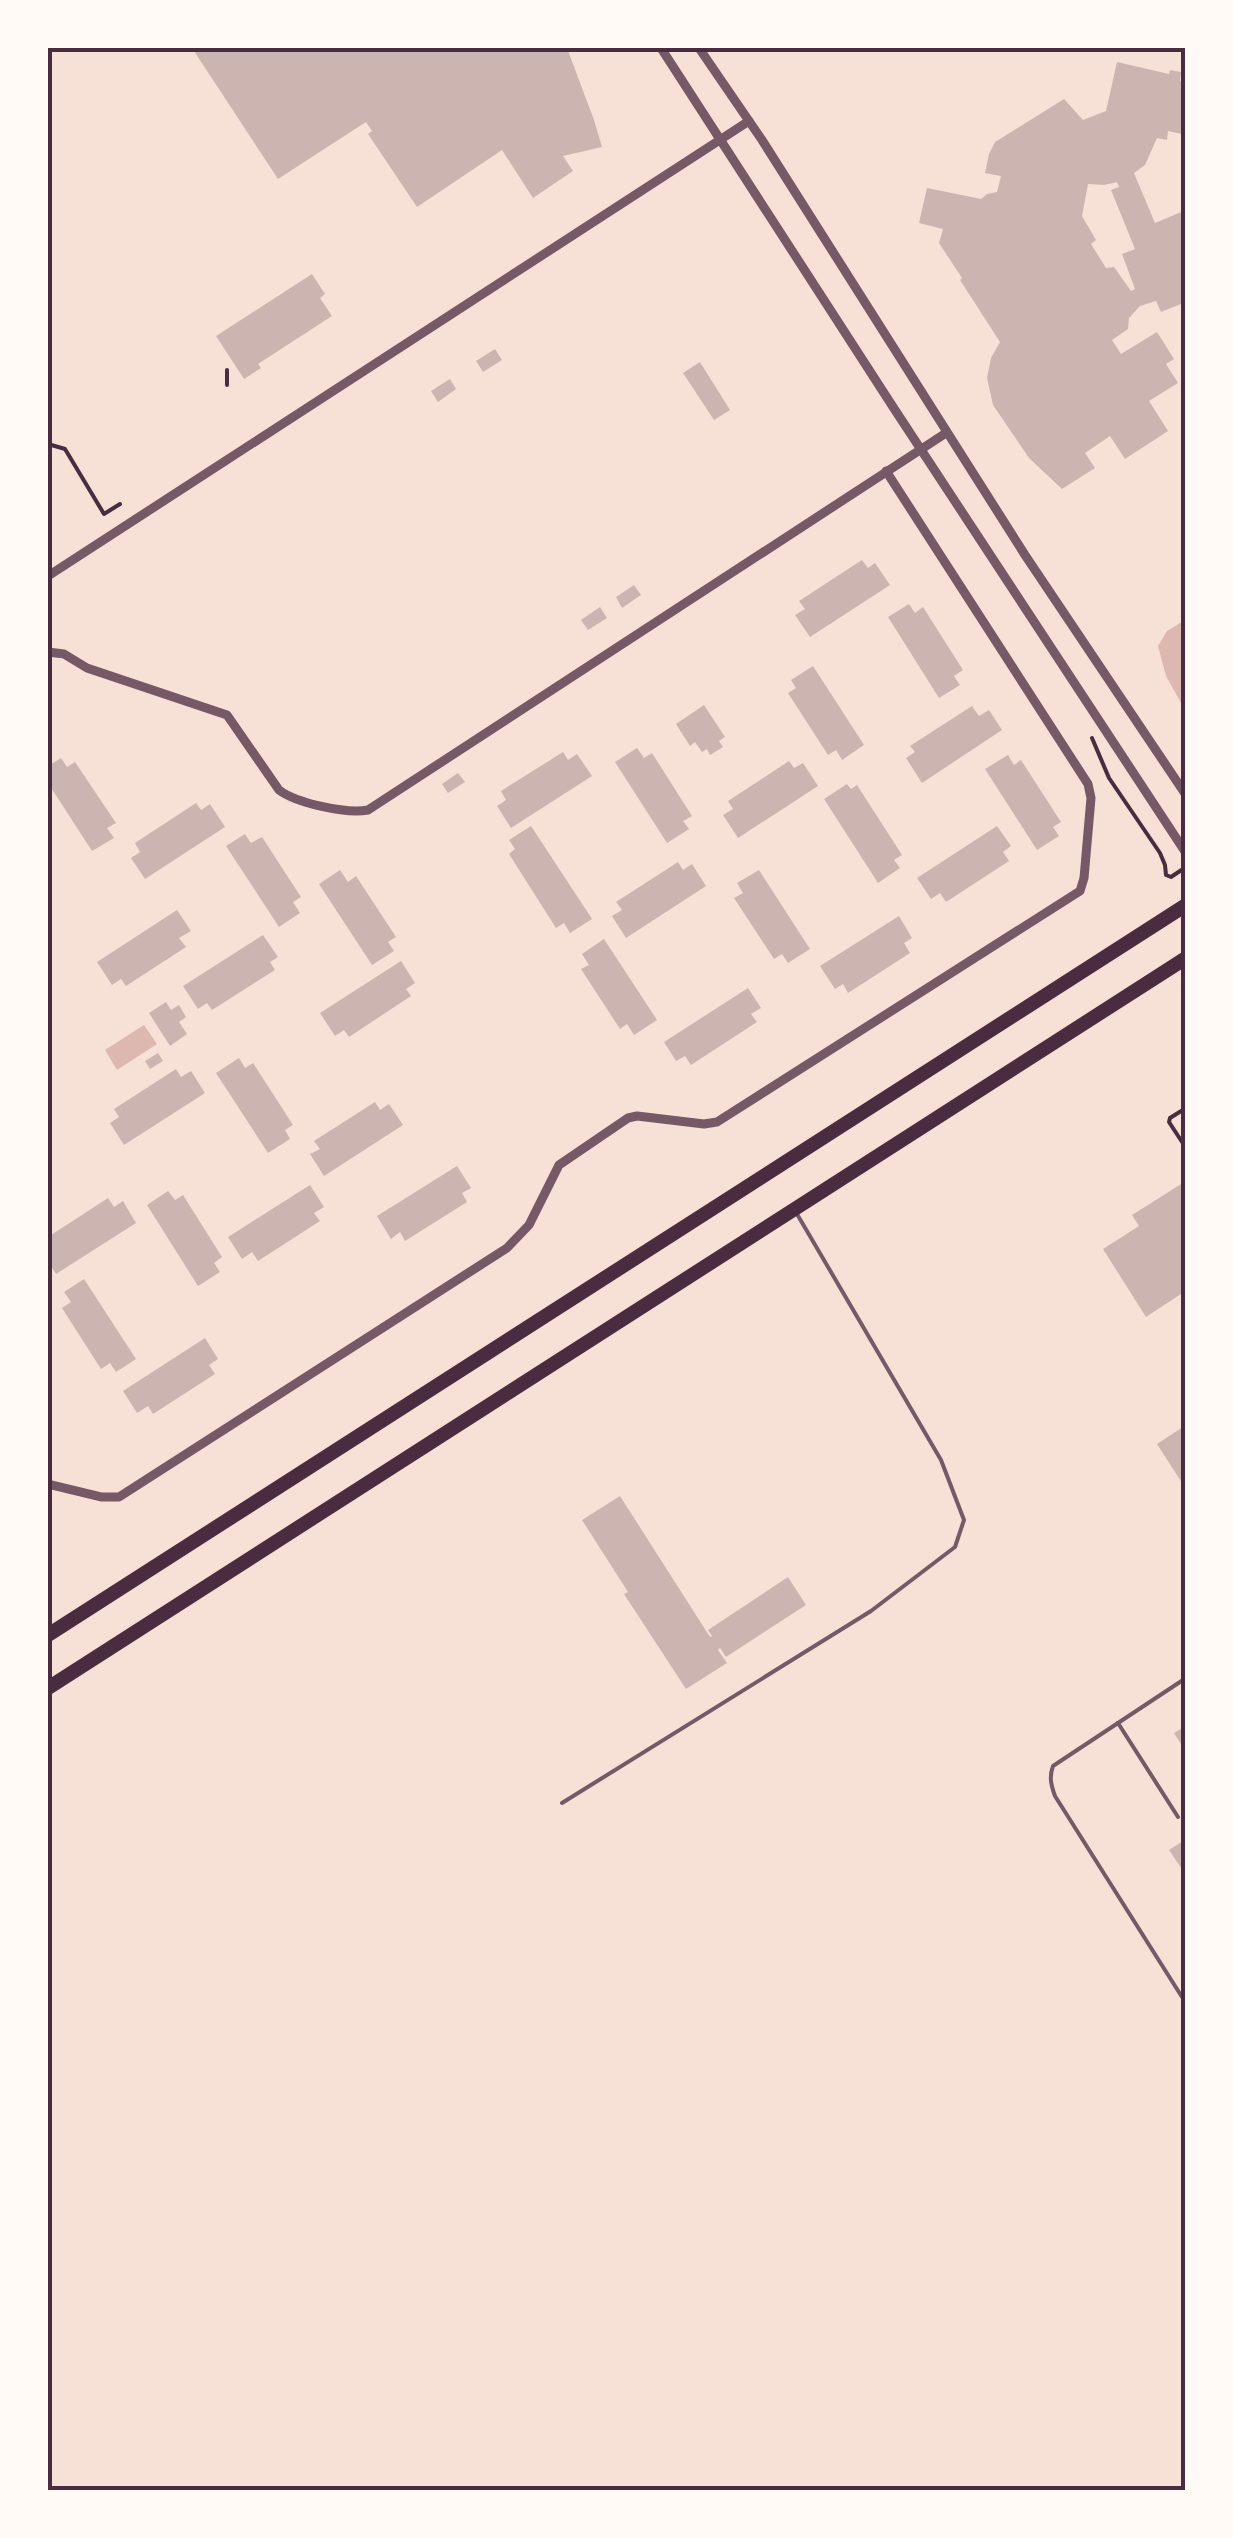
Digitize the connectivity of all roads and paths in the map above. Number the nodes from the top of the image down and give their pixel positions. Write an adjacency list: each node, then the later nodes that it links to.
1 (661, 48): 4 (street)
2 (700, 48): 3 (street)
3 (749, 120): 4 (street); 7 (street)
4 (721, 138): 9 (street); 12 (street)
5 (227, 370): 6 (path)
6 (227, 386)
7 (946, 433): 9 (street); 15 (street)
8 (48, 444): 11 (path)
9 (921, 449): 10 (street); 16 (street)
10 (886, 471): 13 (street); 23 (street)
11 (120, 504)
12 (48, 576)
13 (48, 652)
14 (1086, 729): 17 (path)
15 (1186, 795)
16 (1186, 853)
17 (1186, 868)
18 (1186, 905): 24 (main road)
19 (1186, 958): 22 (main road)
20 (1186, 1108): 21 (path)
21 (1186, 1148)
22 (795, 1210): 26 (main road); 28 (lane)
23 (48, 1484)
24 (48, 1636)
25 (1186, 1678): 27 (lane)
26 (48, 1688)
27 (1118, 1722): 29 (lane); 30 (lane)
28 (562, 1802)
29 (1178, 1817)
30 (1182, 1997)

